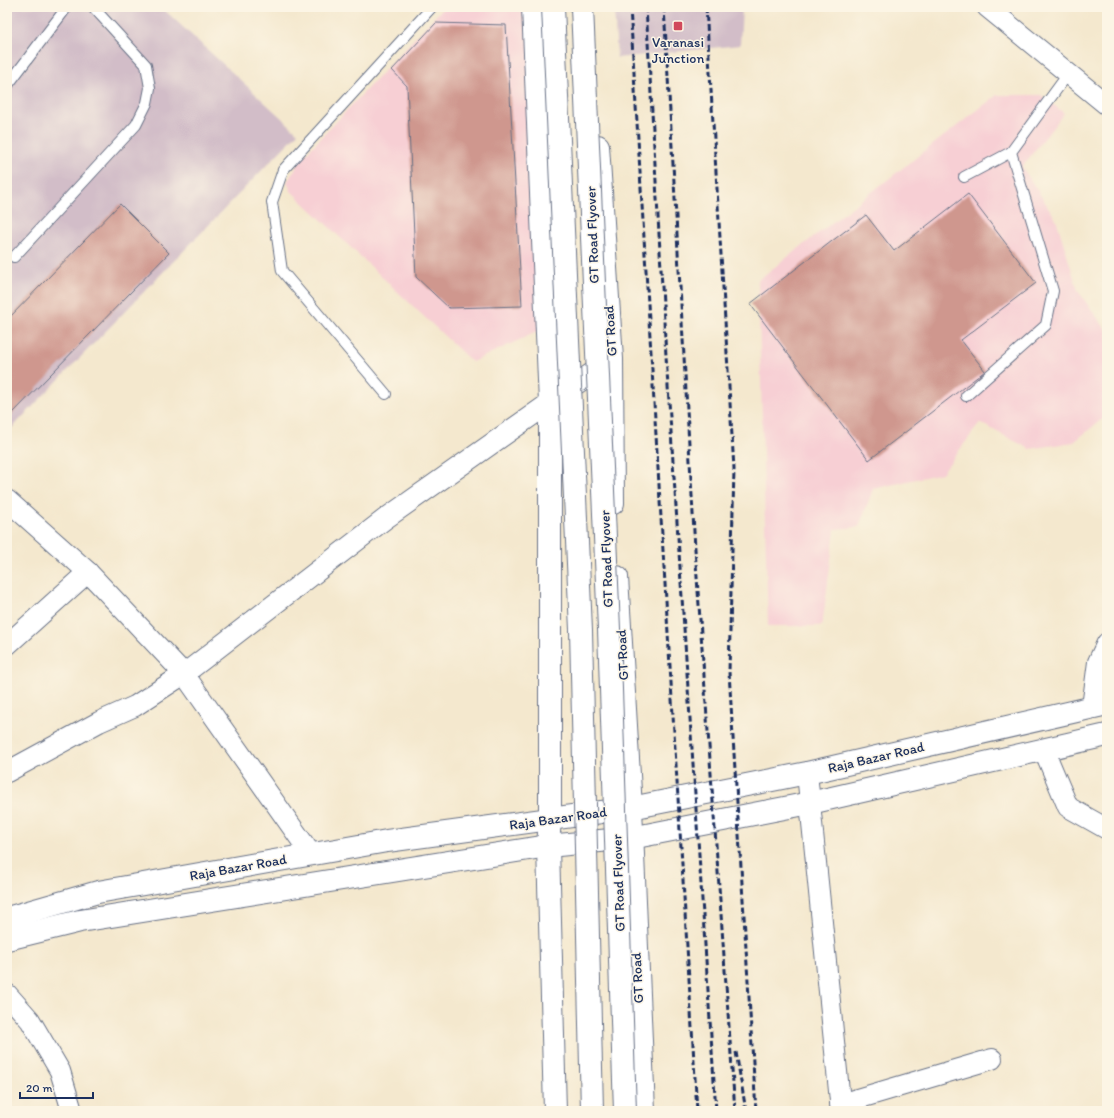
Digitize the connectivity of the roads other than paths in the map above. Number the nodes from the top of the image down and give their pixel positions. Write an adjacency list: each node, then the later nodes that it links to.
1 (67, 7): 10 (lane)
2 (93, 7): 14 (lane)
3 (432, 7): 16 (lane)
4 (533, 7): 18 (main road)
5 (552, 7): 43 (main road, GT Road Flyover, bridge)
6 (582, 7): 44 (main road, GT Road Flyover, bridge)
7 (589, 7): 15 (main road, GT Road)
8 (987, 7): 9 (street)
9 (1068, 74): 11 (street); 12 (lane)
10 (7, 86)
11 (1107, 105)
12 (1011, 152): 13 (lane); 17 (lane)
13 (964, 177)
14 (14, 257)
15 (612, 359): 18 (street); 30 (main road, GT Road)
16 (386, 394)
17 (966, 396)
18 (550, 402): 23 (street); 31 (main road)
19 (7, 500): 20 (street)
20 (88, 572): 22 (street); 23 (street)
21 (1107, 643): 24 (street)
22 (7, 645)
23 (184, 674): 27 (street); 35 (street)
24 (1099, 705): 28 (main road, Raja Bazar Road)
25 (1107, 735): 26 (main road, Raja Bazar Road)
26 (1044, 750): 29 (main road, Raja Bazar Road); 32 (street)
27 (7, 772)
28 (807, 773): 29 (street); 30 (main road, Raja Bazar Road)
29 (810, 803): 33 (main road, Raja Bazar Road); 40 (street)
30 (630, 808): 31 (main road, Raja Bazar Road); 33 (main road, GT Road)
31 (550, 819): 34 (main road); 35 (main road, Raja Bazar Road)
32 (1107, 829)
33 (631, 838): 34 (main road, Raja Bazar Road); 45 (main road, GT Road)
34 (548, 846): 37 (main road, Raja Bazar Road); 42 (main road)
35 (311, 854): 36 (main road, Raja Bazar Road)
36 (7, 918)
37 (7, 939)
38 (7, 994): 41 (street)
39 (992, 1059): 40 (street)
40 (840, 1108)
41 (72, 1111)
42 (555, 1111)
43 (592, 1111)
44 (625, 1111)
45 (644, 1111)

